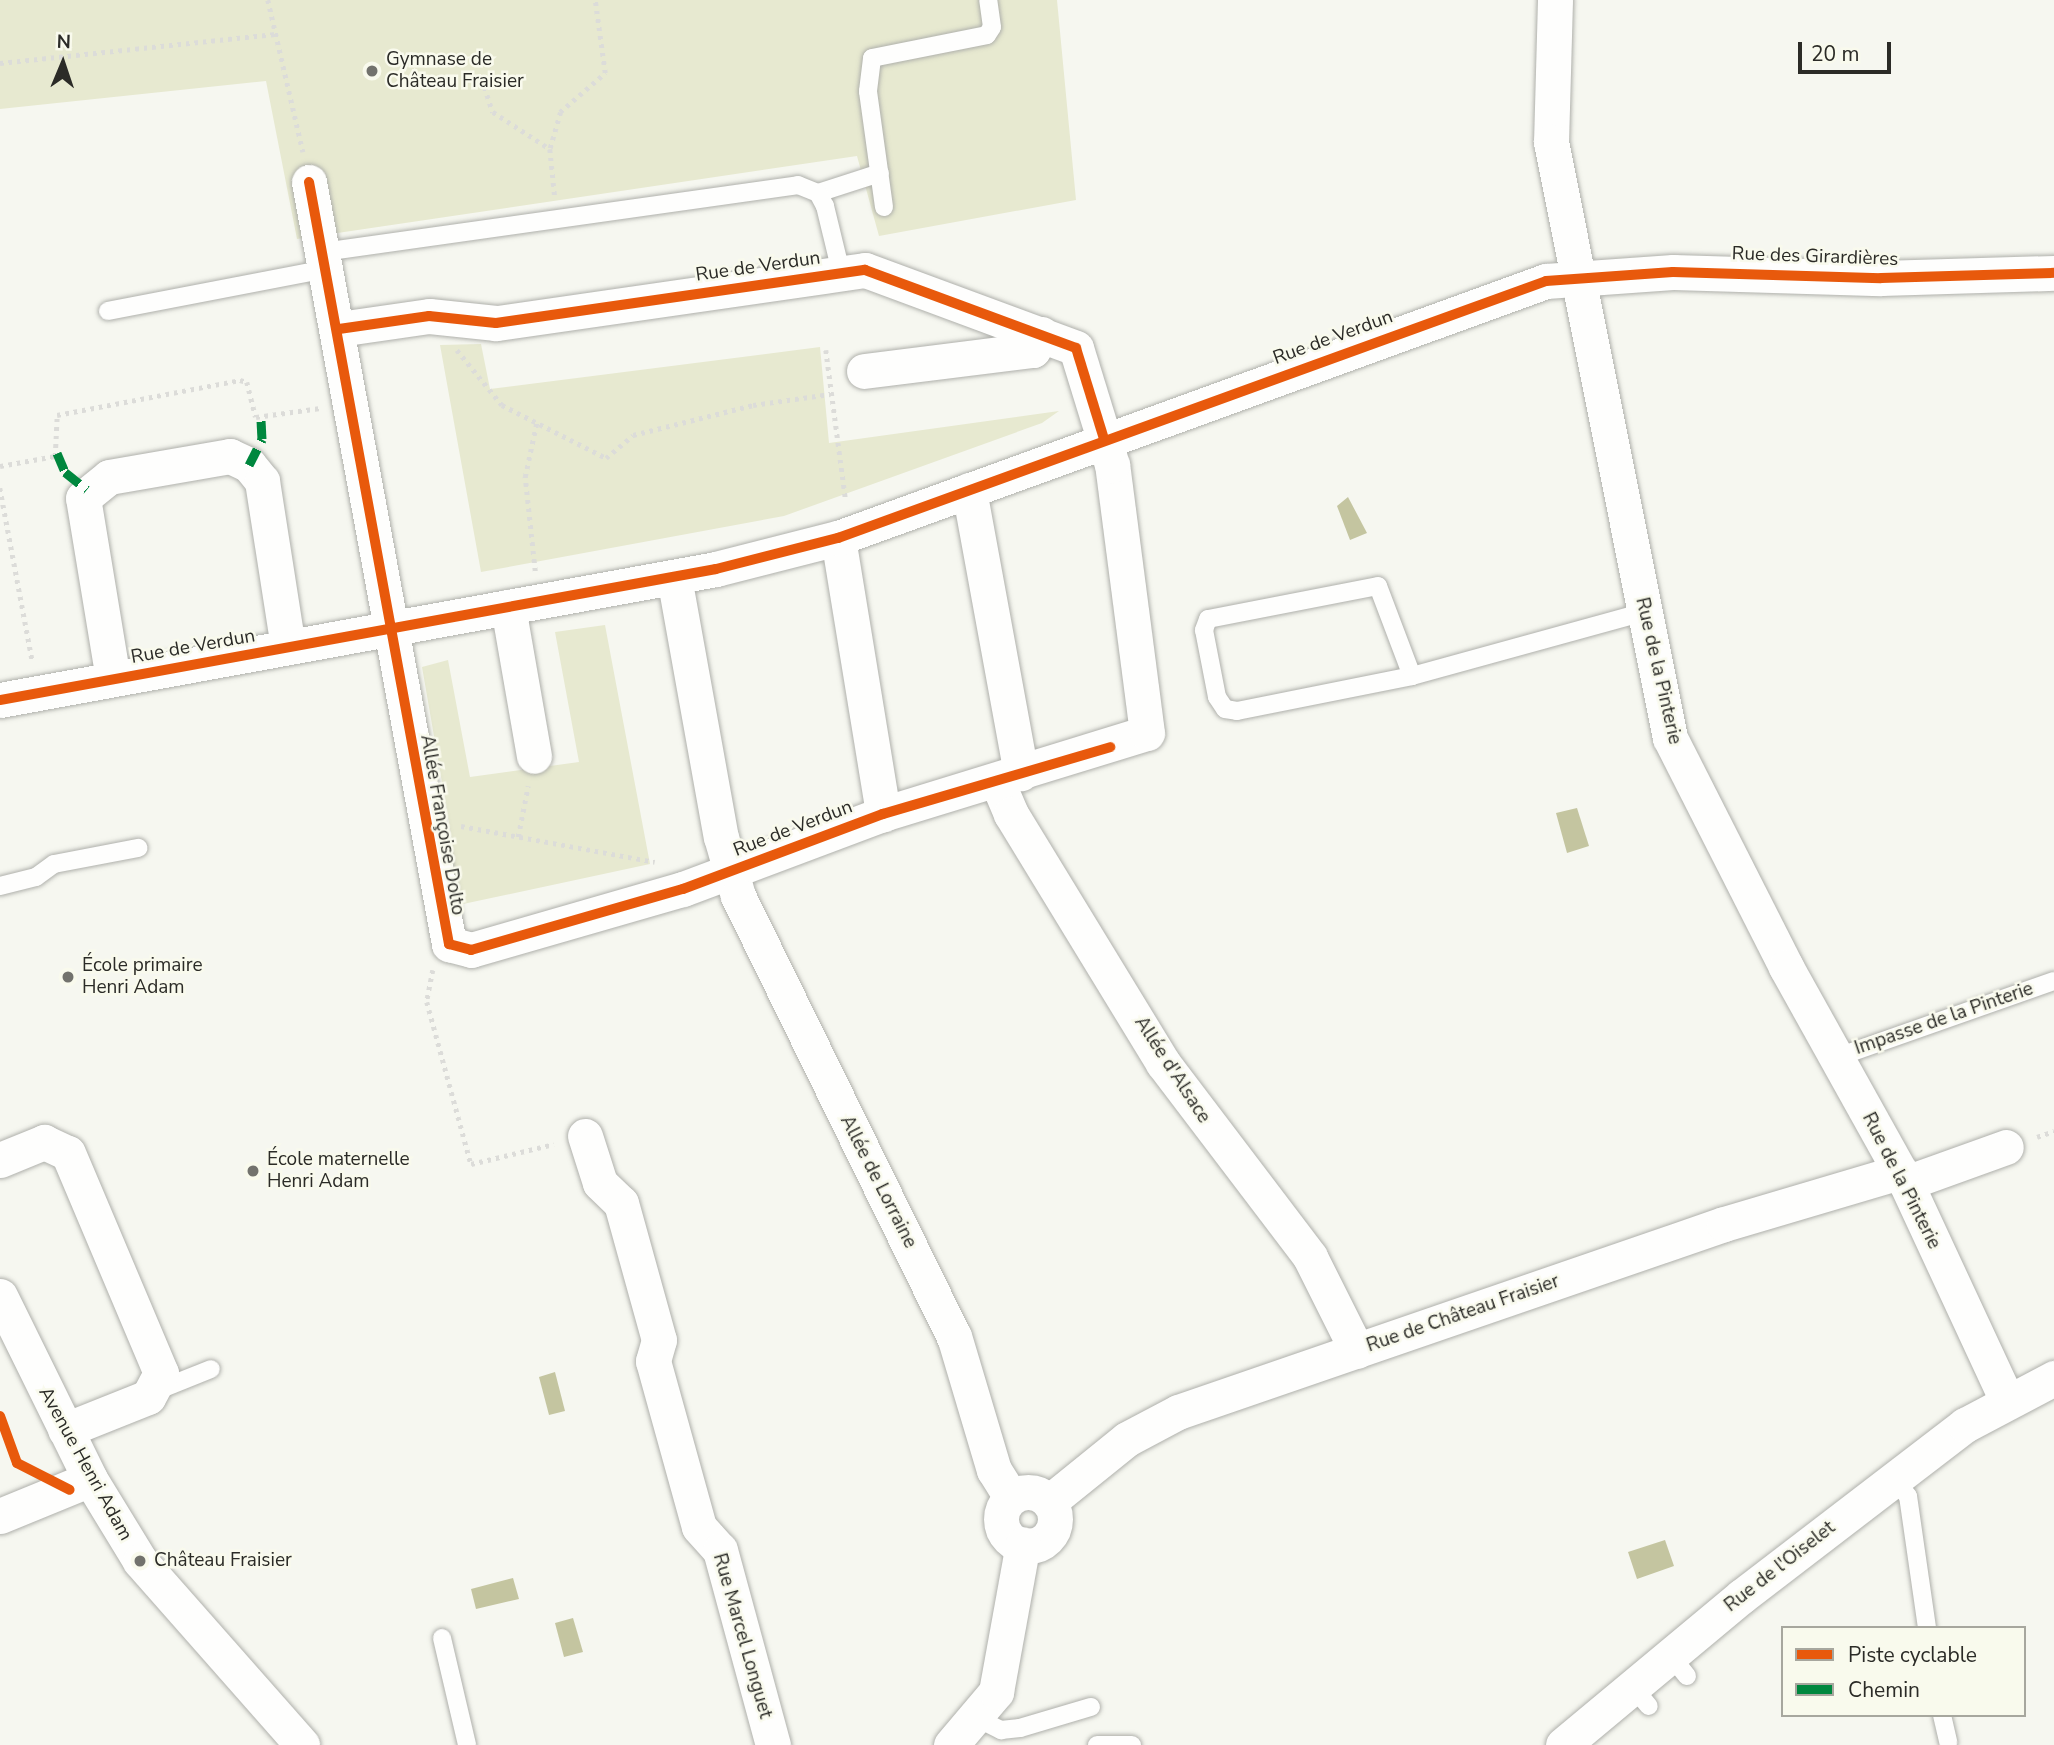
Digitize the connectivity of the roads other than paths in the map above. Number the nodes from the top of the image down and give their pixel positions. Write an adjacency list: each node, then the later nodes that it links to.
1 (988, 0): 3 (lane)
2 (1555, 0): 10 (street, Rue de la Pinterie)
3 (880, 173): 5 (lane); 6 (lane)
4 (309, 182): 7 (street)
5 (818, 193): 7 (lane); 8 (lane)
6 (884, 206)
7 (325, 261): 11 (lane); 12 (street)
8 (841, 272): 12 (street, Rue de Verdun); 13 (street, Rue de Verdun)
9 (2054, 273): 10 (street, Rue des Girardières)
10 (1576, 275): 15 (street, Rue de Verdun); 20 (street, Rue de la Pinterie)
11 (108, 311)
12 (339, 329): 21 (street)
13 (1041, 334): 14 (street); 15 (street, Rue de Verdun)
14 (864, 371)
15 (1104, 439): 16 (street, Rue de Verdun); 27 (street, Rue de Verdun)
16 (969, 490): 17 (street, Rue de Verdun); 27 (street)
17 (845, 536): 18 (street, Rue de Verdun); 28 (street, Rue de Verdun)
18 (674, 577): 19 (street, Rue de Verdun); 30 (street, Rue de Verdun)
19 (524, 604): 21 (street, Rue de Verdun); 26 (street)
20 (1644, 612): 23 (lane); 33 (street, Rue de la Pinterie)
21 (392, 628): 22 (street, Rue de Verdun); 30 (street, Allée Françoise Dolto)
22 (288, 647): 24 (street, Rue de Verdun); 24 (street, Rue de Verdun)
23 (1412, 676): 23 (lane)
24 (113, 679): 25 (street, Rue de Verdun)
25 (0, 700)
26 (533, 751)
27 (1009, 777): 28 (street, Rue de Verdun); 39 (street, Allée d'Alsace)
28 (883, 814): 30 (street, Rue de Verdun)
29 (138, 848): 31 (lane)
30 (730, 872): 47 (street, Allée de Lorraine)
31 (0, 886)
32 (2054, 981): 33 (lane, Impasse de la Pinterie)
33 (1835, 1058): 37 (street, Rue de la Pinterie)
34 (585, 1136): 59 (street, Rue Marcel Longuet)
35 (2006, 1147): 37 (street, Rue de Château Fraisier)
36 (0, 1160): 42 (street)
37 (1903, 1177): 39 (street, Rue de Château Fraisier); 43 (street, Rue de la Pinterie)
38 (0, 1296): 44 (street, Avenue Henri Adam)
39 (1357, 1351): 48 (street, Rue de Château Fraisier)
40 (211, 1369): 42 (lane)
41 (2054, 1378): 43 (street, Rue de l'Oiselet)
42 (152, 1392): 44 (street)
43 (2016, 1403): 46 (street, Rue de l'Oiselet)
44 (65, 1430): 45 (street, Avenue Henri Adam)
45 (90, 1479): 49 (street); 57 (street, Avenue Henri Adam)
46 (1894, 1479): 51 (lane); 63 (street, Rue de l'Oiselet)
47 (1011, 1497): 48 (street); 50 (street)
48 (1049, 1502): 50 (street)
49 (0, 1516)
50 (1023, 1544): 55 (street)
51 (1927, 1626)
52 (442, 1638): 58 (lane)
53 (1091, 1707): 55 (lane)
54 (1942, 1717): 56 (lane)
55 (979, 1719): 60 (street)
56 (1948, 1742)
57 (302, 1745)
58 (467, 1745)
59 (773, 1745)
60 (951, 1745)
61 (1097, 1745): 62 (lane)
62 (1132, 1745)
63 (1563, 1745)

